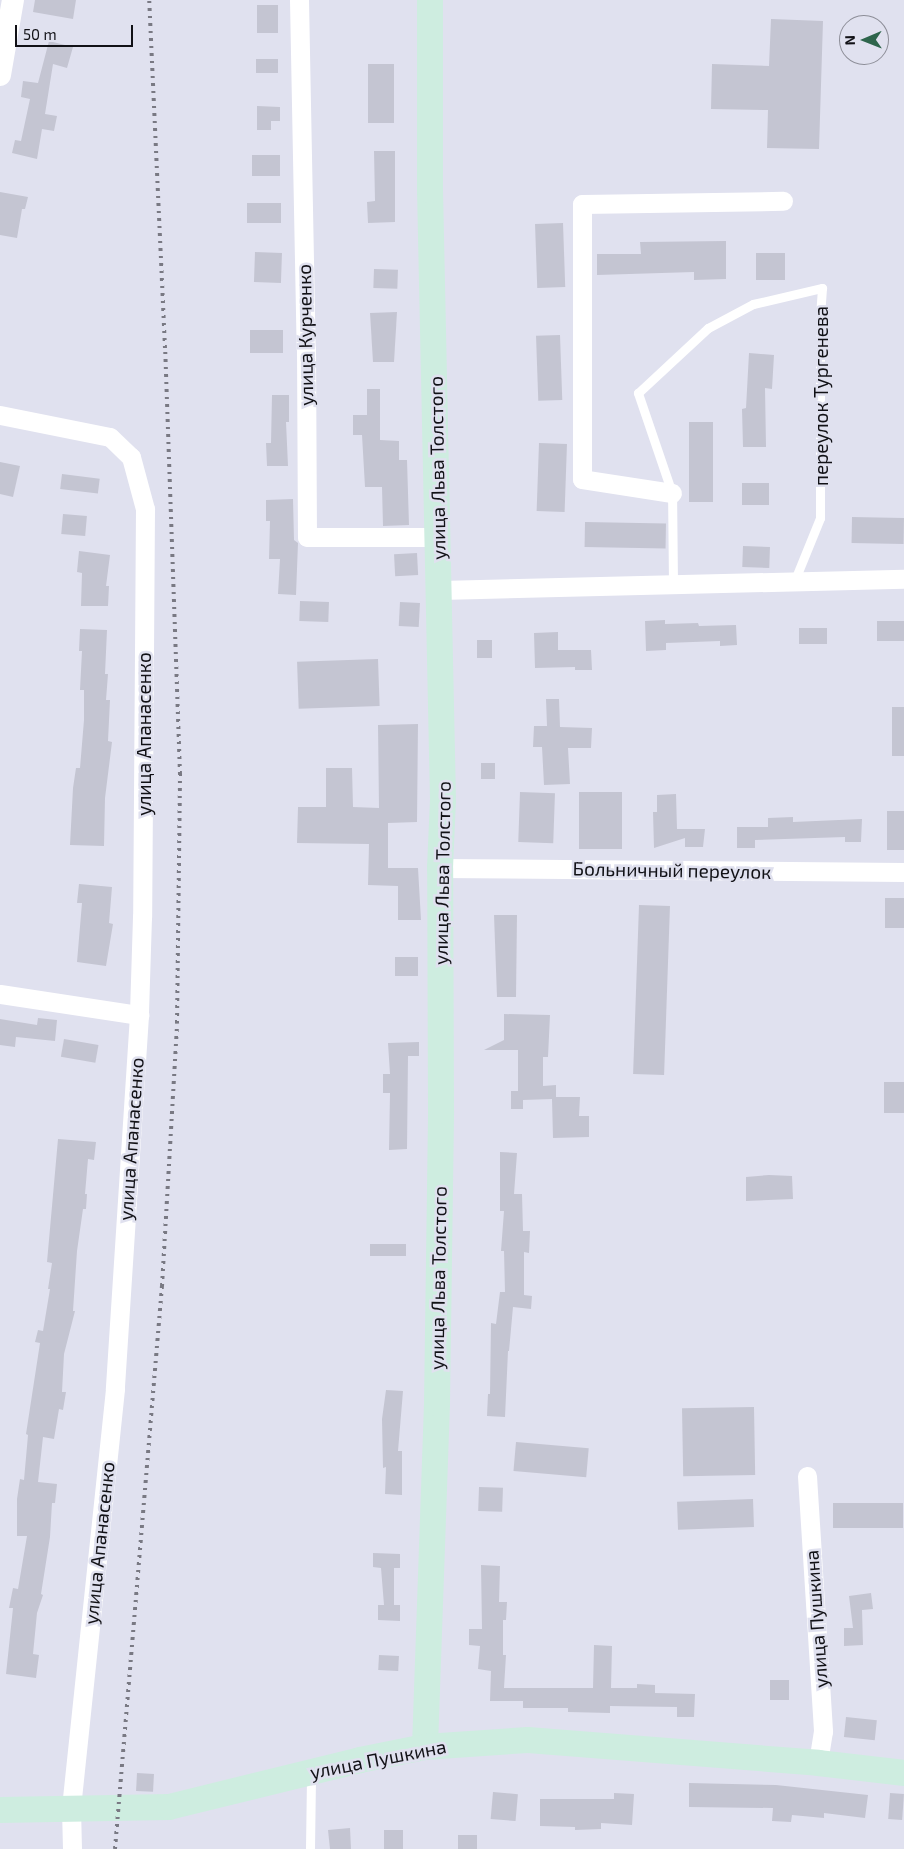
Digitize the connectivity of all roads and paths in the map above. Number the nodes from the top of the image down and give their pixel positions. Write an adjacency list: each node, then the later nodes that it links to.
1 (13, 0): 4 (street)
2 (299, 0): 8 (street, улица Курченко)
3 (430, 0): 8 (main road, улица Льва Толстого)
4 (0, 75)
5 (783, 201): 7 (street)
6 (0, 415): 16 (street, улица Апанасенко)
7 (672, 493): 10 (lane, переулок Тургенева); 11 (lane, переулок Тургенева)
8 (439, 537): 12 (main road, улица Льва Толстого)
9 (904, 579): 10 (street)
10 (794, 582): 11 (street)
11 (673, 583): 12 (street)
12 (440, 590): 13 (main road, улица Льва Толстого)
13 (440, 868): 14 (street, Больничный переулок); 18 (main road, улица Льва Толстого)
14 (904, 872)
15 (0, 994): 16 (street)
16 (139, 1014): 22 (street, улица Апанасенко)
17 (807, 1476): 19 (street, улица Пушкина)
18 (425, 1747): 19 (main road, улица Пушкина); 20 (main road, улица Пушкина)
19 (818, 1763): 21 (main road, улица Пушкина)
20 (311, 1771): 22 (main road, улица Пушкина); 25 (lane)
21 (904, 1773)
22 (71, 1808): 23 (main road, улица Пушкина); 24 (street, улица Апанасенко)
23 (0, 1810)
24 (72, 1849)
25 (310, 1849)

